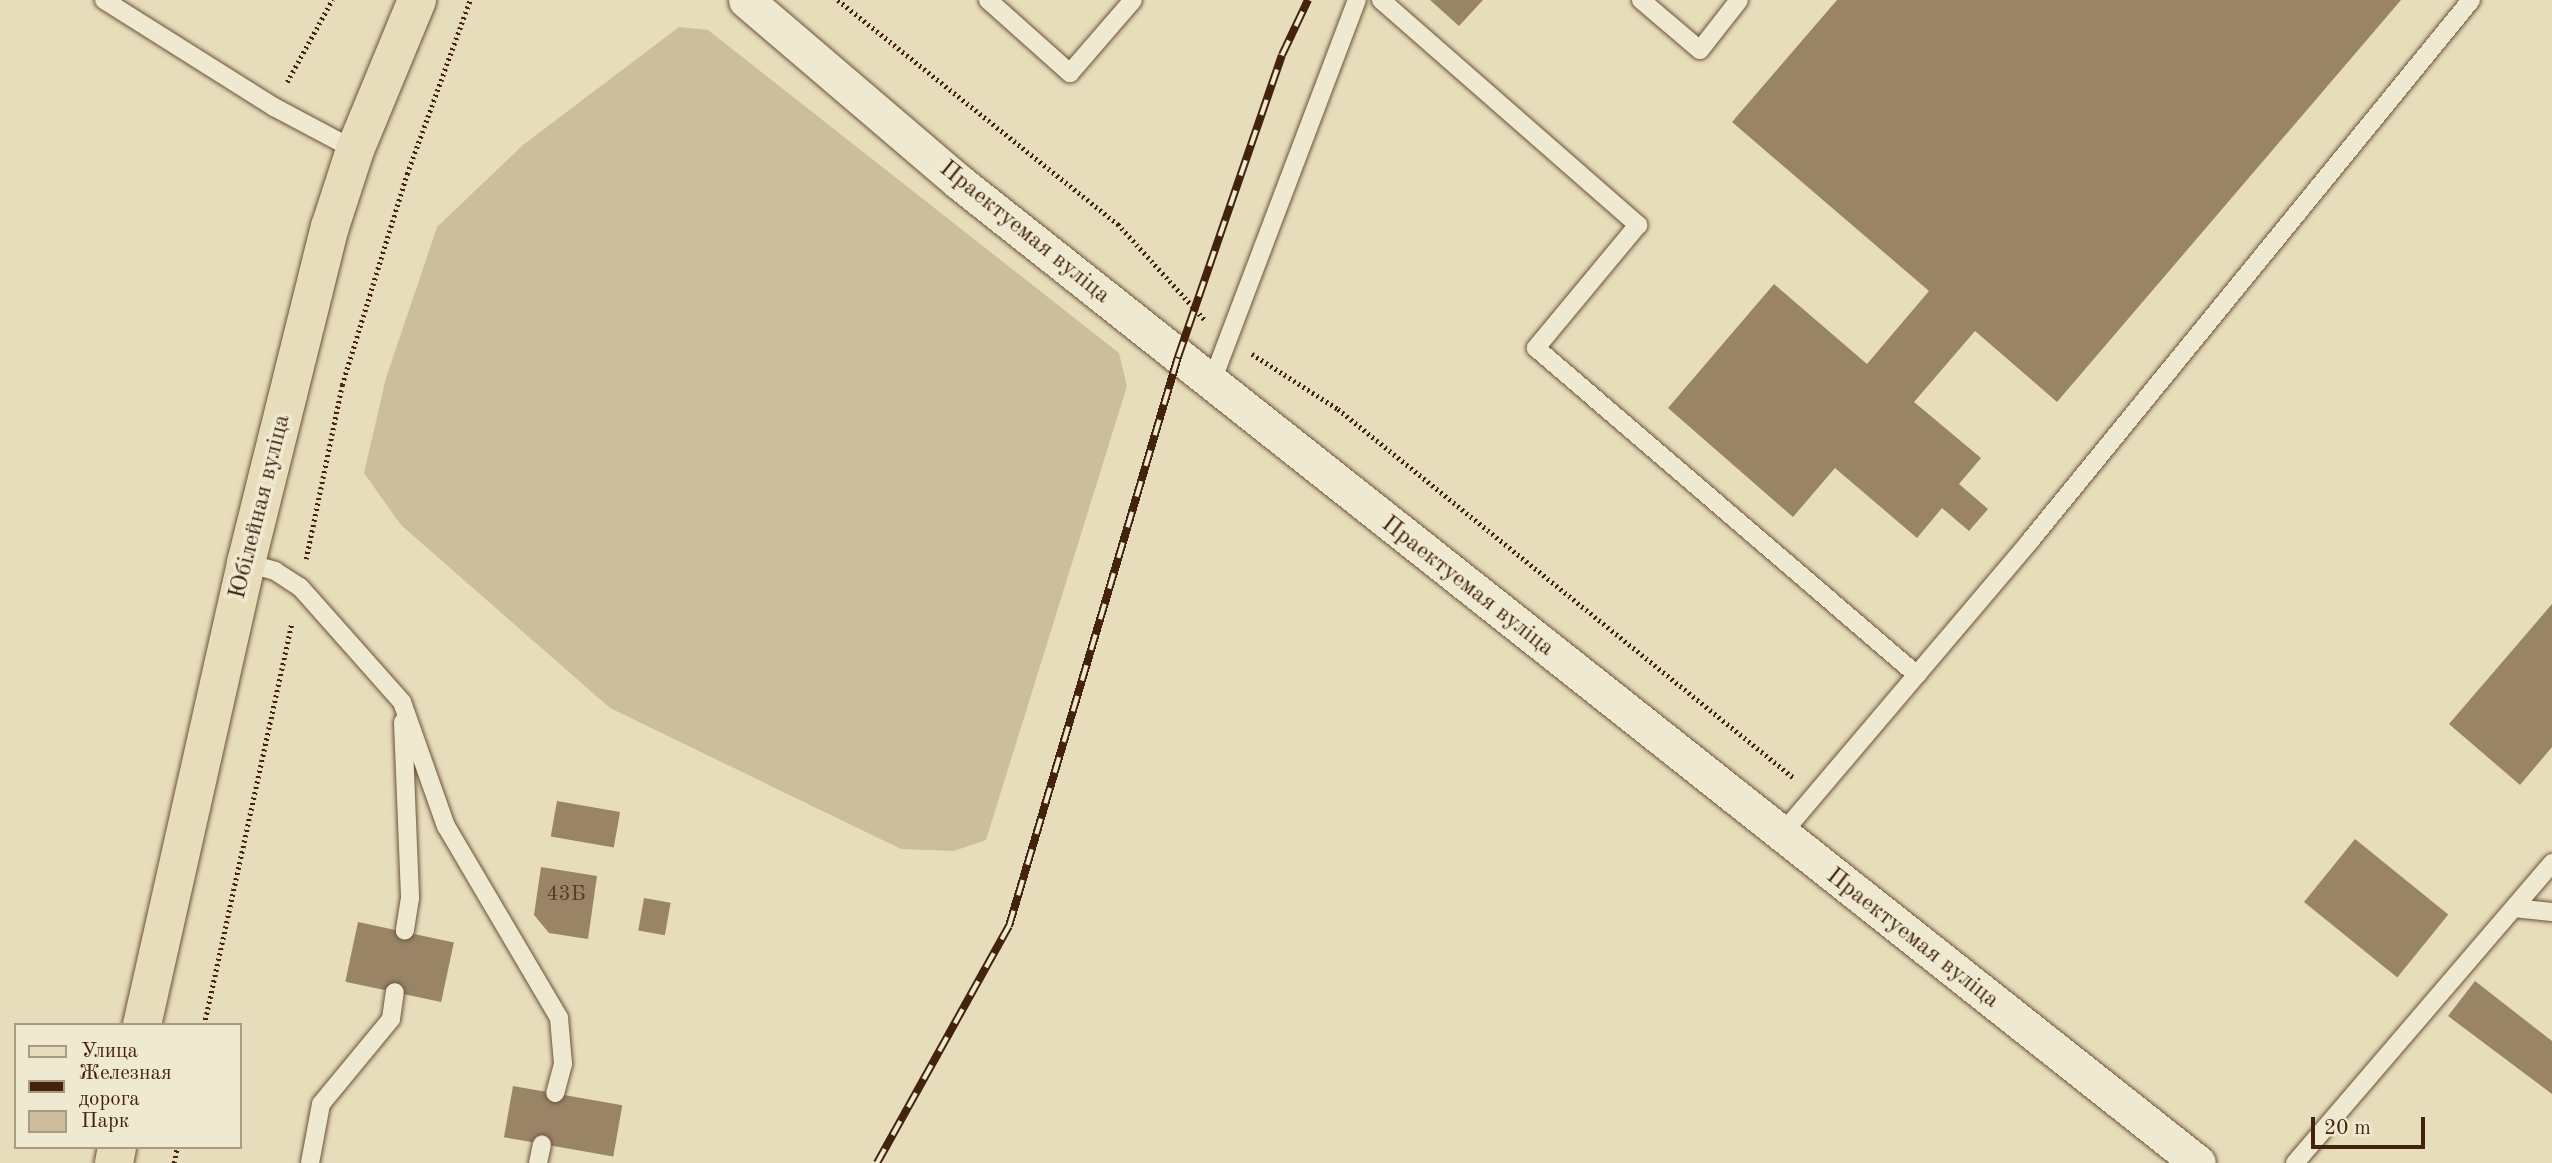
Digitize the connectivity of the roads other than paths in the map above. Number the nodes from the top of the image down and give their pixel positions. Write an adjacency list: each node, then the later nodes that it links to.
1 (104, 0): 11 (lane)
2 (417, 0): 11 (main road, Юбілейная вуліца)
3 (746, 0): 12 (street, Праектуемая вуліца)
4 (988, 0): 5 (lane)
5 (1133, 0)
6 (1357, 0): 12 (lane)
7 (1381, 0): 14 (lane)
8 (1641, 0): 9 (lane)
9 (1739, 0)
10 (2471, 0): 14 (lane)
11 (355, 150): 13 (main road, Юбілейная вуліца)
12 (1211, 384): 16 (street, Праектуемая вуліца)
13 (246, 563): 15 (lane); 22 (main road, Юбілейная вуліца)
14 (1917, 676): 16 (lane)
15 (402, 702): 20 (lane); 23 (lane)
16 (1780, 836): 27 (street, Праектуемая вуліца)
17 (2552, 863): 18 (lane)
18 (2514, 908): 19 (lane); 28 (lane)
19 (2552, 912)
20 (405, 932)
21 (395, 992): 25 (lane)
22 (142, 1023)
23 (555, 1093)
24 (542, 1144): 26 (lane)
25 (310, 1163)
26 (538, 1163)
27 (2198, 1163)
28 (2295, 1163)

